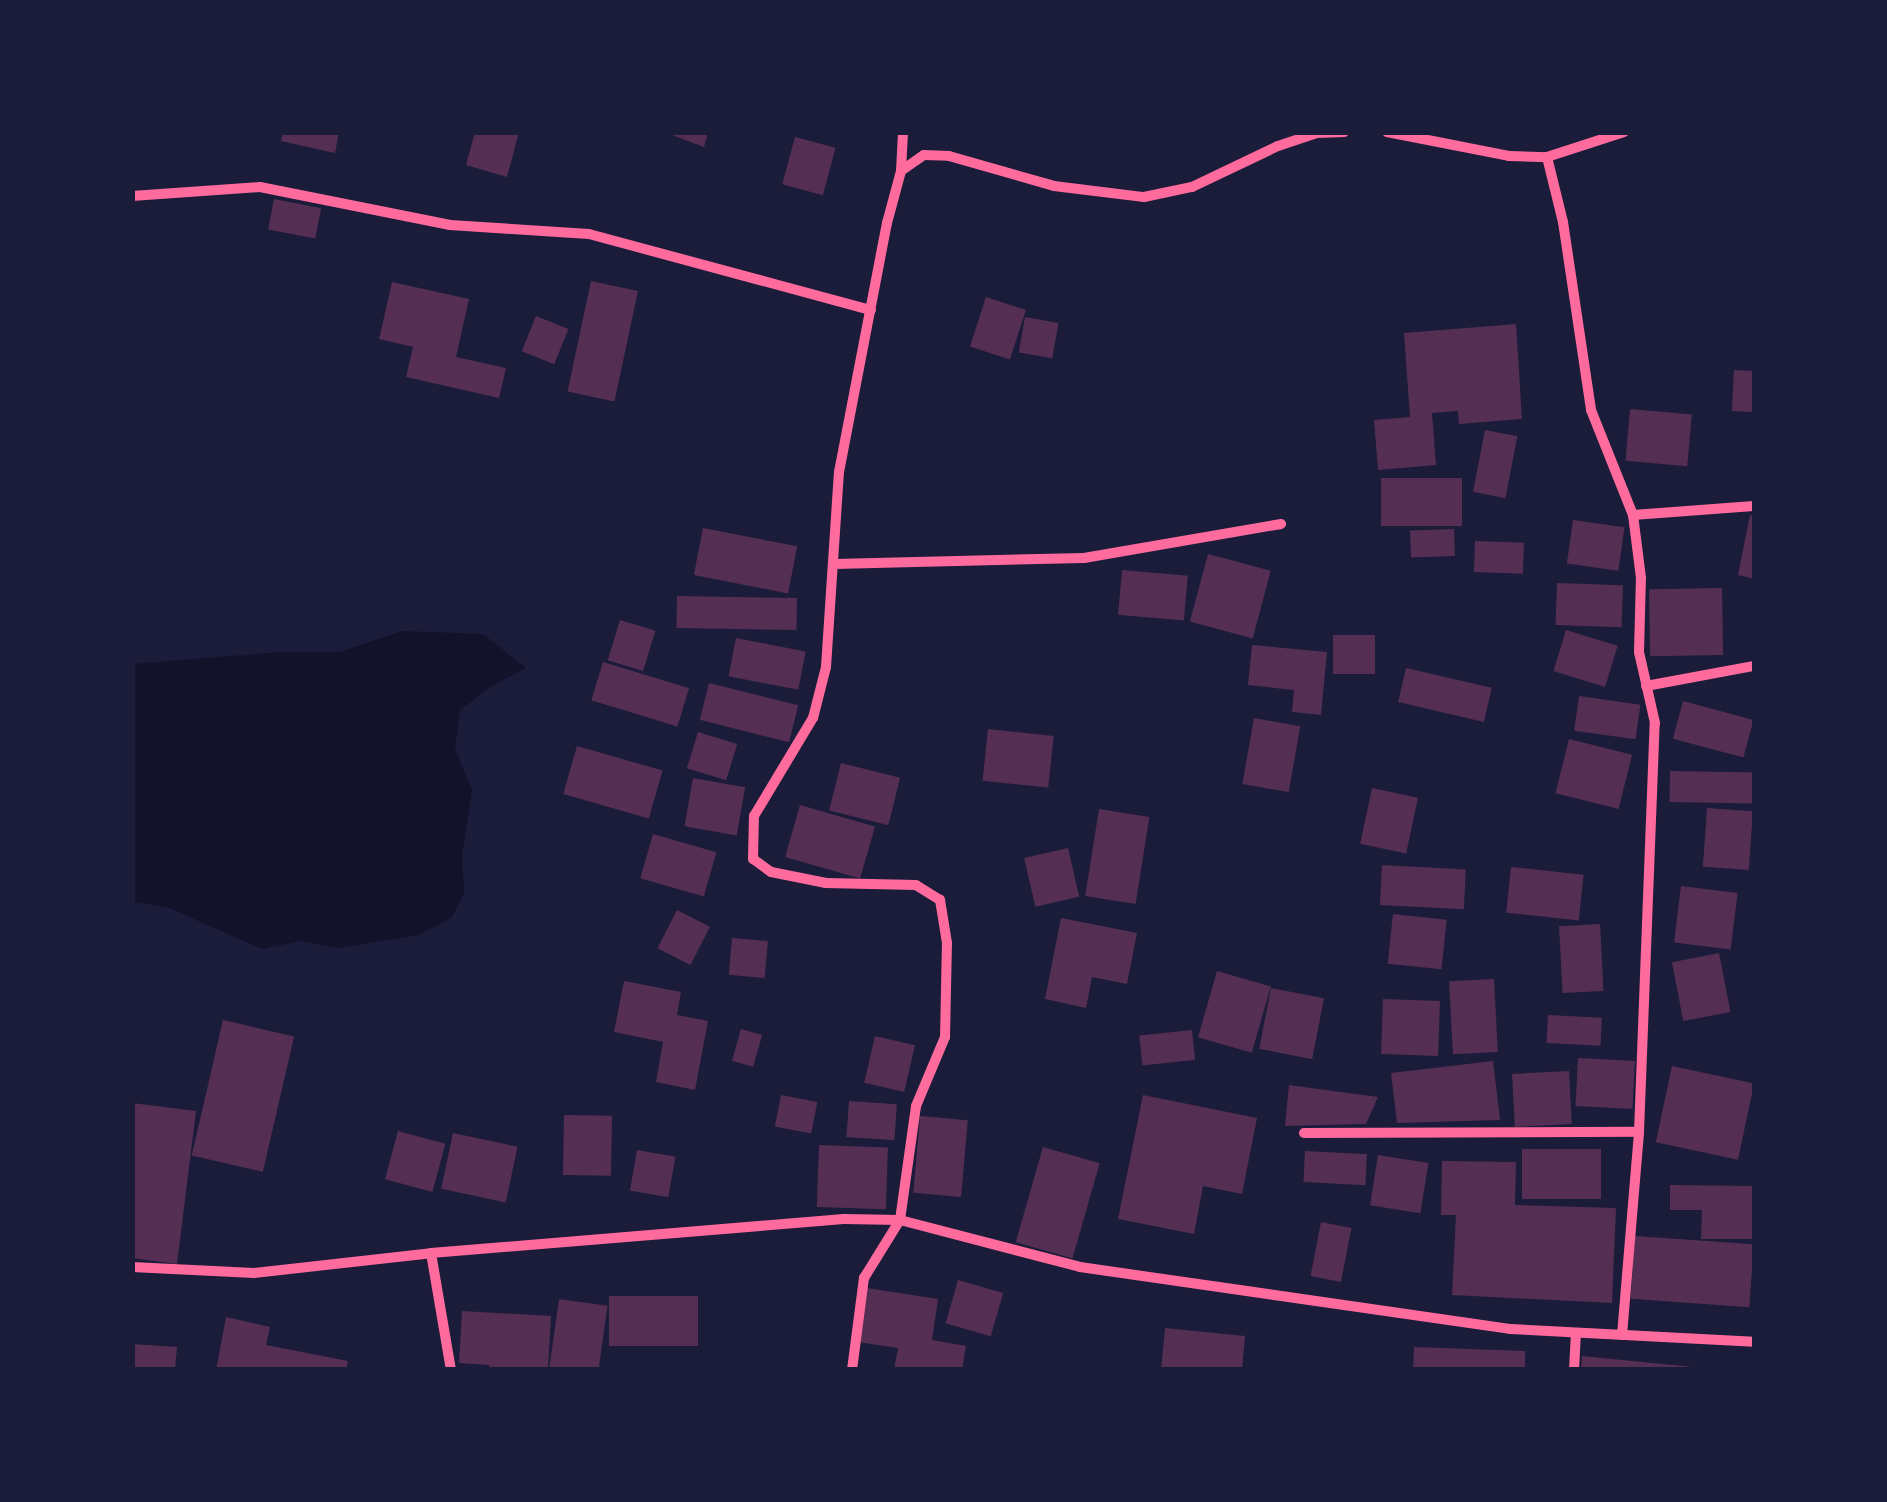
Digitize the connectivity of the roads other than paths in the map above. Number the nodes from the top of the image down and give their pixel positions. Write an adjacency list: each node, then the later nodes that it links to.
1 (903, 132): 6 (street)
2 (1344, 132): 6 (street)
3 (1387, 132): 5 (street)
4 (1624, 132): 5 (street)
5 (1547, 157): 10 (street)
6 (901, 172): 8 (street)
7 (132, 196): 8 (street)
8 (870, 310): 12 (street)
9 (1754, 506): 10 (street)
10 (1632, 515): 14 (street)
11 (1281, 524): 12 (street)
12 (834, 564): 17 (street)
13 (1754, 666): 14 (street)
14 (1646, 686): 15 (street)
15 (1639, 1132): 16 (street); 21 (street)
16 (1304, 1133)
17 (900, 1220): 18 (street); 20 (street); 24 (street)
18 (430, 1253): 19 (street); 23 (street)
19 (132, 1267)
20 (1576, 1333): 21 (street); 25 (street)
21 (1622, 1335): 22 (street)
22 (1754, 1342)
23 (451, 1370)
24 (852, 1370)
25 (1574, 1370)

